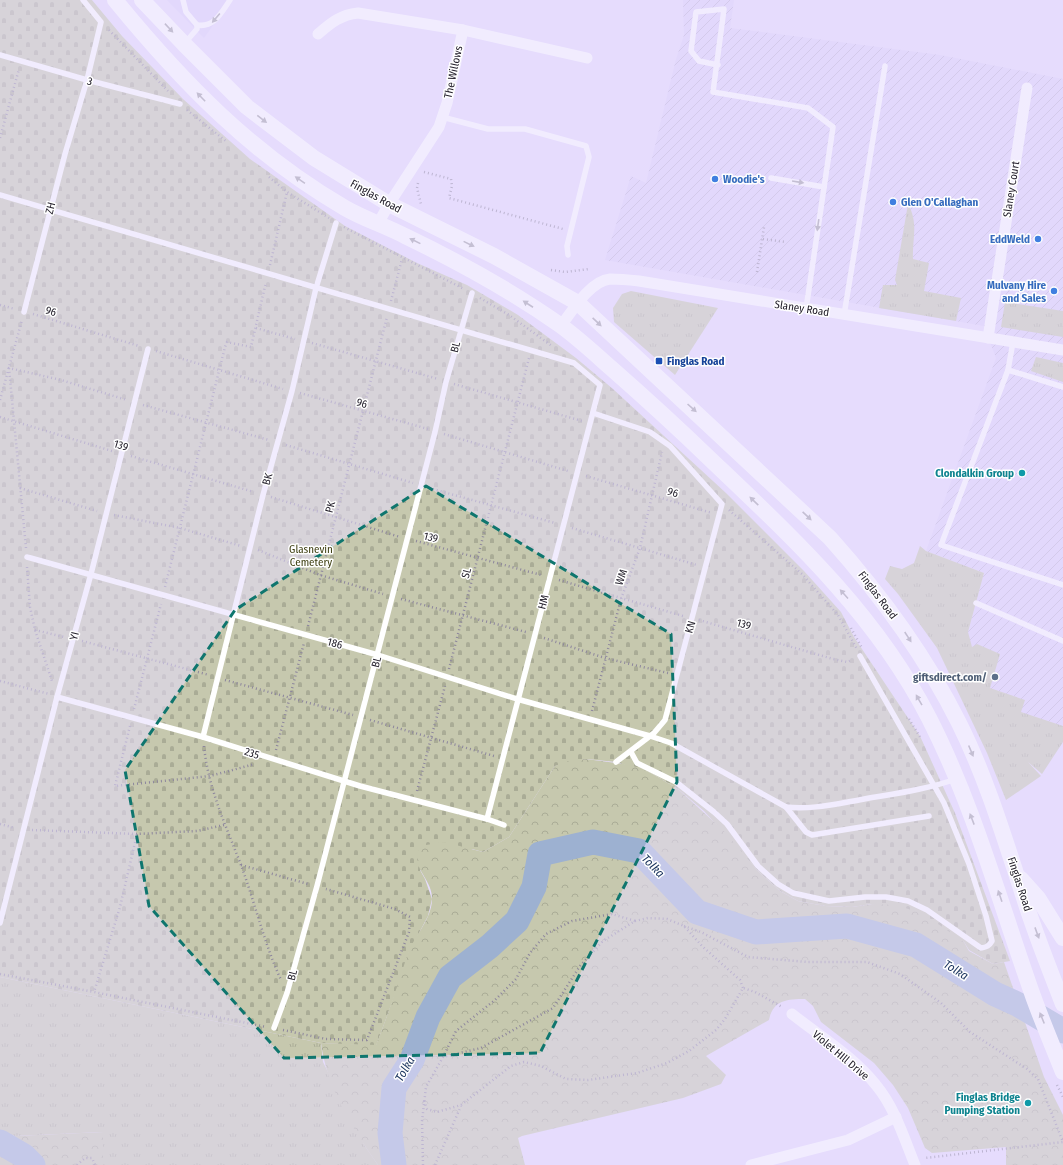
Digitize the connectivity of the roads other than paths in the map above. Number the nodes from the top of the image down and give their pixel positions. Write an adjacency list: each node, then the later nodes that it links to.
1 (82, 0): 14 (lane, ZH)
2 (115, 0): 23 (main road, Finglas Road, one-way to 2)
3 (142, 0): 9 (main road, Finglas Road, one-way to 9)
4 (183, 0): 6 (lane)
5 (230, 0): 6 (lane, one-way to 6)
6 (197, 25): 9 (lane)
7 (462, 30): 8 (street); 11 (street, The Willows); 17 (street, The Willows)
8 (318, 34)
9 (184, 44): 21 (main road, Finglas Road, one-way to 21)
10 (0, 55): 14 (lane, 3)
11 (587, 58)
12 (718, 65): 12 (lane); 19 (lane)
13 (885, 66): 31 (lane)
14 (87, 80): 16 (lane, 3); 22 (lane, ZH)
15 (1027, 88): 34 (street, Slaney Court)
16 (180, 104)
17 (442, 116): 21 (street, The Willows); 25 (lane)
18 (772, 178): 19 (lane, one-way to 19)
19 (824, 187): 29 (lane, one-way to 29)
20 (0, 195): 22 (lane)
21 (393, 197): 23 (street, The Willows); 28 (main road, Finglas Road, one-way to 28)
22 (50, 210): 26 (lane); 30 (lane, ZH)
23 (378, 222): 32 (main road, Finglas Road, one-way to 23)
24 (336, 223): 26 (lane, BK)
25 (568, 255)
26 (316, 288): 33 (lane); 45 (lane, BK)
27 (472, 293): 33 (lane, BL)
28 (578, 303): 29 (street, Slaney Road); 32 (street, Slaney Road); 62 (main road, Finglas Road, one-way to 62)
29 (806, 309): 31 (street, Slaney Road)
30 (24, 312)
31 (844, 315): 34 (street, Slaney Road)
32 (561, 326): 55 (main road, Finglas Road, one-way to 32)
33 (460, 330): 40 (lane, HM); 47 (lane, BL)
34 (988, 338): 35 (street, Slaney Road)
35 (1014, 342): 37 (street, Slaney Road); 38 (lane)
36 (148, 349): 42 (lane, YI)
37 (1063, 350)
38 (1008, 370): 39 (lane); 43 (lane)
39 (1063, 387)
40 (593, 413): 50 (lane, HM); 51 (lane, KN)
41 (27, 557): 42 (lane, 186)
42 (91, 574): 45 (lane, 186); 49 (lane, YI)
43 (1063, 585)
44 (976, 603): 46 (lane)
45 (233, 616): 47 (lane, 186); 52 (lane, BK)
46 (1063, 641)
47 (378, 655): 50 (lane, 186); 56 (lane, BL)
48 (863, 655): 57 (lane)
49 (57, 697): 52 (lane, 235); 63 (lane, YI)
50 (517, 699): 51 (lane, 186); 60 (lane, HM)
51 (650, 736): 53 (lane, KN); 58 (lane)
52 (203, 737): 56 (lane, 235)
53 (631, 752): 54 (lane, KN); 57 (lane)
54 (616, 762)
55 (956, 779): 57 (lane); 66 (main road, Finglas Road, one-way to 55)
56 (345, 780): 60 (lane, 235); 68 (lane, BL)
57 (935, 786): 58 (lane)
58 (786, 807): 59 (lane)
59 (930, 816)
60 (487, 819): 61 (lane, 235)
61 (504, 825)
62 (1017, 875): 64 (main road); 65 (main road, Finglas Road, one-way to 65)
63 (0, 923)
64 (1063, 938)
65 (1062, 995): 66 (main road)
66 (1034, 999): 69 (main road, Finglas Road, one-way to 66)
67 (792, 1014): 70 (street, Violet HIll Drive)
68 (274, 1028)
69 (1063, 1072)
70 (896, 1117): 71 (street, Violet HIll Drive); 72 (street)
71 (914, 1162)
72 (751, 1165)

